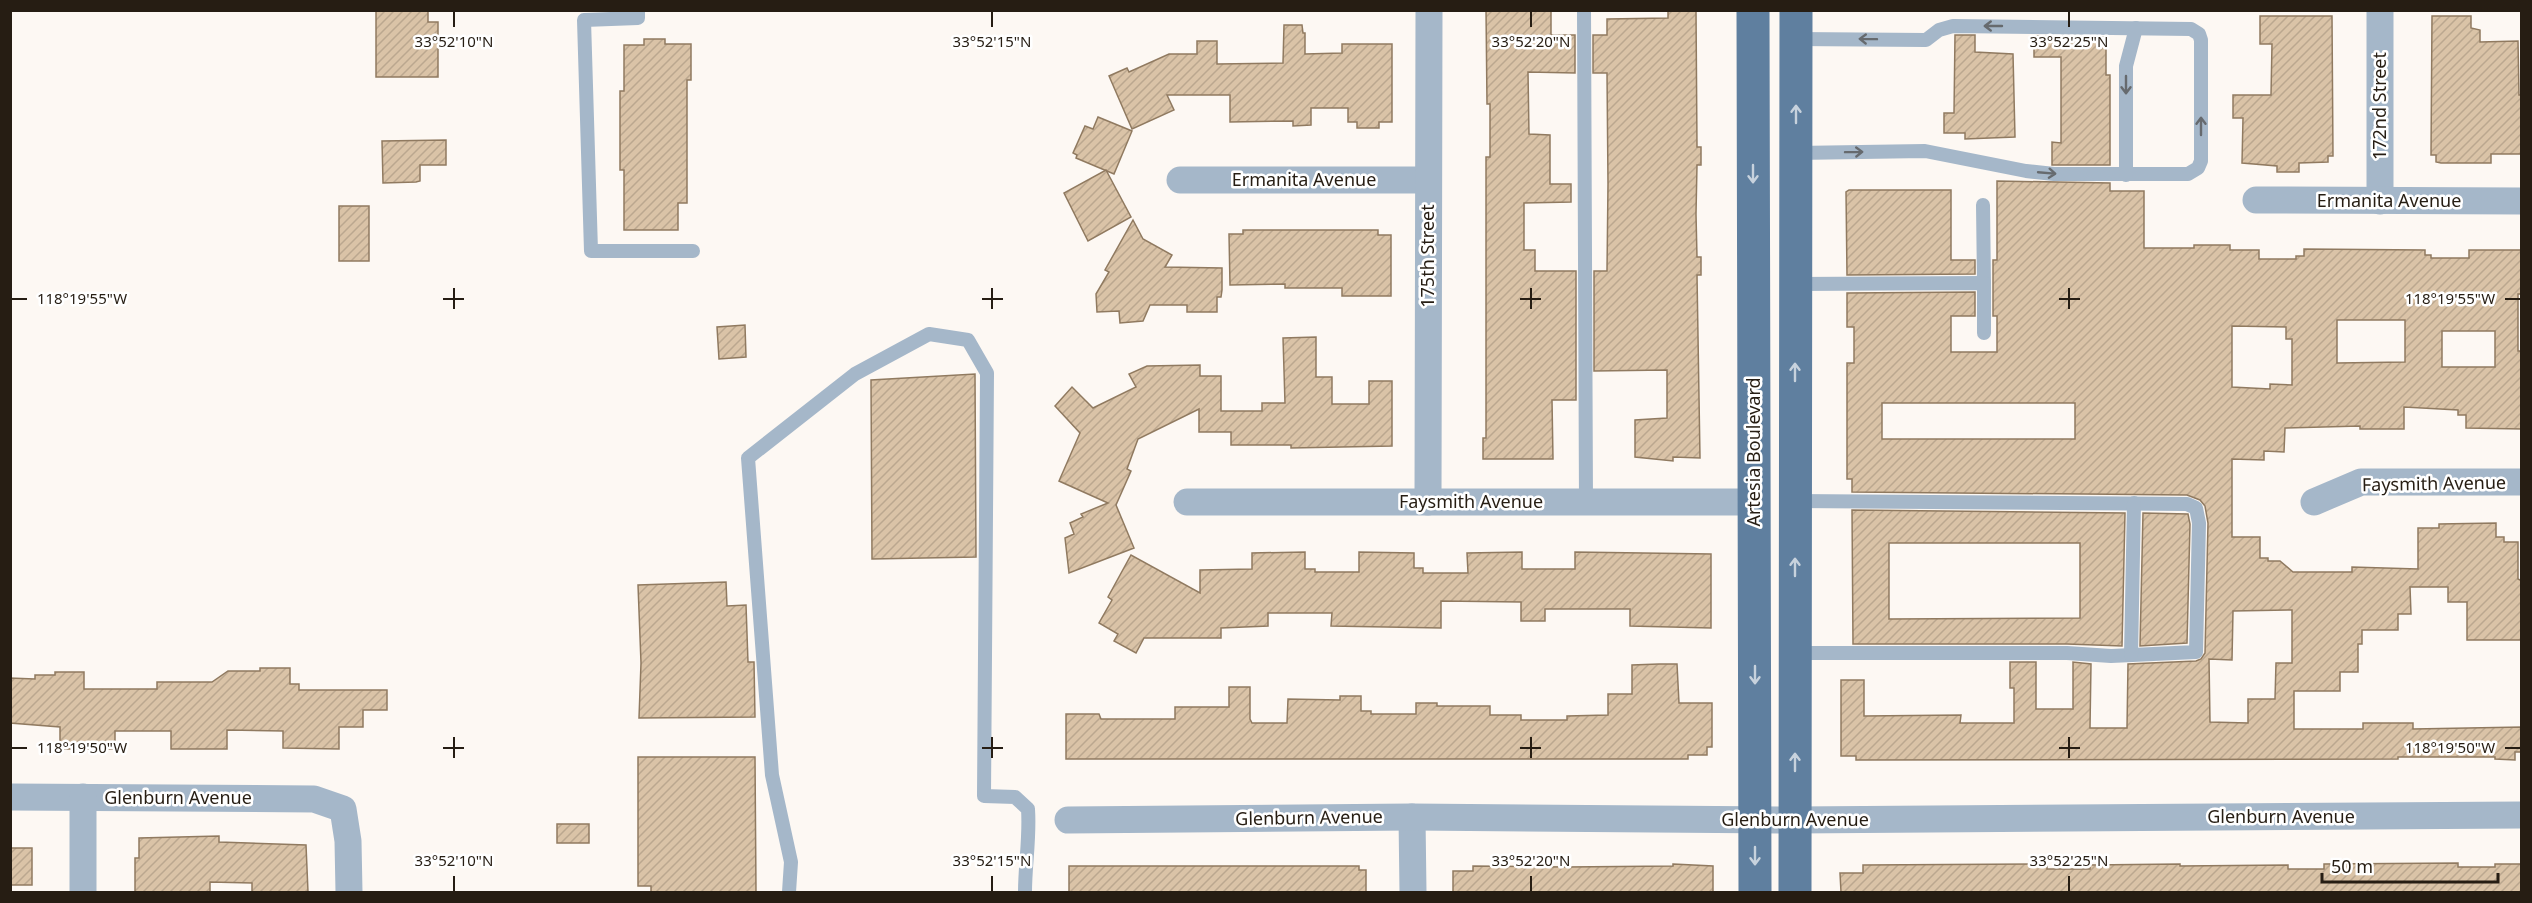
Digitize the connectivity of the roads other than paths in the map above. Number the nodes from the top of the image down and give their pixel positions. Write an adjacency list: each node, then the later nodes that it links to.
1 (638, 10): 16 (lane)
2 (1429, 10): 11 (street, 175th Street)
3 (1584, 10): 24 (lane)
4 (1753, 10): 25 (main road, Artesia Boulevard, one-way to 25)
5 (2380, 10): 13 (street, 172nd Street)
6 (1796, 25): 7 (lane, one-way to 6); 8 (main road, one-way to 6)
7 (2136, 28): 9 (lane, one-way to 9); 9 (lane, one-way to 7)
8 (1796, 153): 9 (lane, one-way to 9); 18 (main road)
9 (2126, 175)
10 (1180, 180): 11 (street, Ermanita Avenue)
11 (1428, 180): 23 (street, 175th Street)
12 (2256, 200): 13 (street, Ermanita Avenue)
13 (2380, 201): 14 (street, Ermanita Avenue)
14 (2522, 201)
15 (1983, 205): 17 (lane)
16 (693, 251)
17 (1984, 283): 18 (lane); 19 (lane)
18 (1796, 284): 21 (main road, one-way to 18)
19 (1984, 333)
20 (2522, 482): 26 (street, Faysmith Avenue)
21 (1795, 501): 27 (lane); 28 (main road, one-way to 21)
22 (1187, 502): 23 (street, Faysmith Avenue)
23 (1428, 502): 24 (street, Faysmith Avenue)
24 (1586, 502): 25 (street, Faysmith Avenue)
25 (1754, 502): 35 (main road, Artesia Boulevard, one-way to 35)
26 (2314, 502)
27 (2134, 503): 29 (lane); 29 (lane)
28 (1795, 653): 29 (lane); 36 (main road, one-way to 28)
29 (2131, 655)
30 (10, 797): 31 (street, Glenburn Avenue)
31 (83, 798): 37 (street); 38 (street, Glenburn Avenue)
32 (2522, 815): 36 (street, Glenburn Avenue)
33 (1412, 817): 34 (street, Glenburn Avenue); 35 (street, Glenburn Avenue); 41 (street)
34 (1068, 820)
35 (1755, 820): 36 (street, Glenburn Avenue); 42 (main road, Artesia Boulevard, one-way to 42)
36 (1795, 820): 43 (main road)
37 (83, 892)
38 (349, 892)
39 (789, 892): 40 (lane)
40 (1025, 892)
41 (1413, 892)
42 (1755, 892)
43 (1795, 892)

